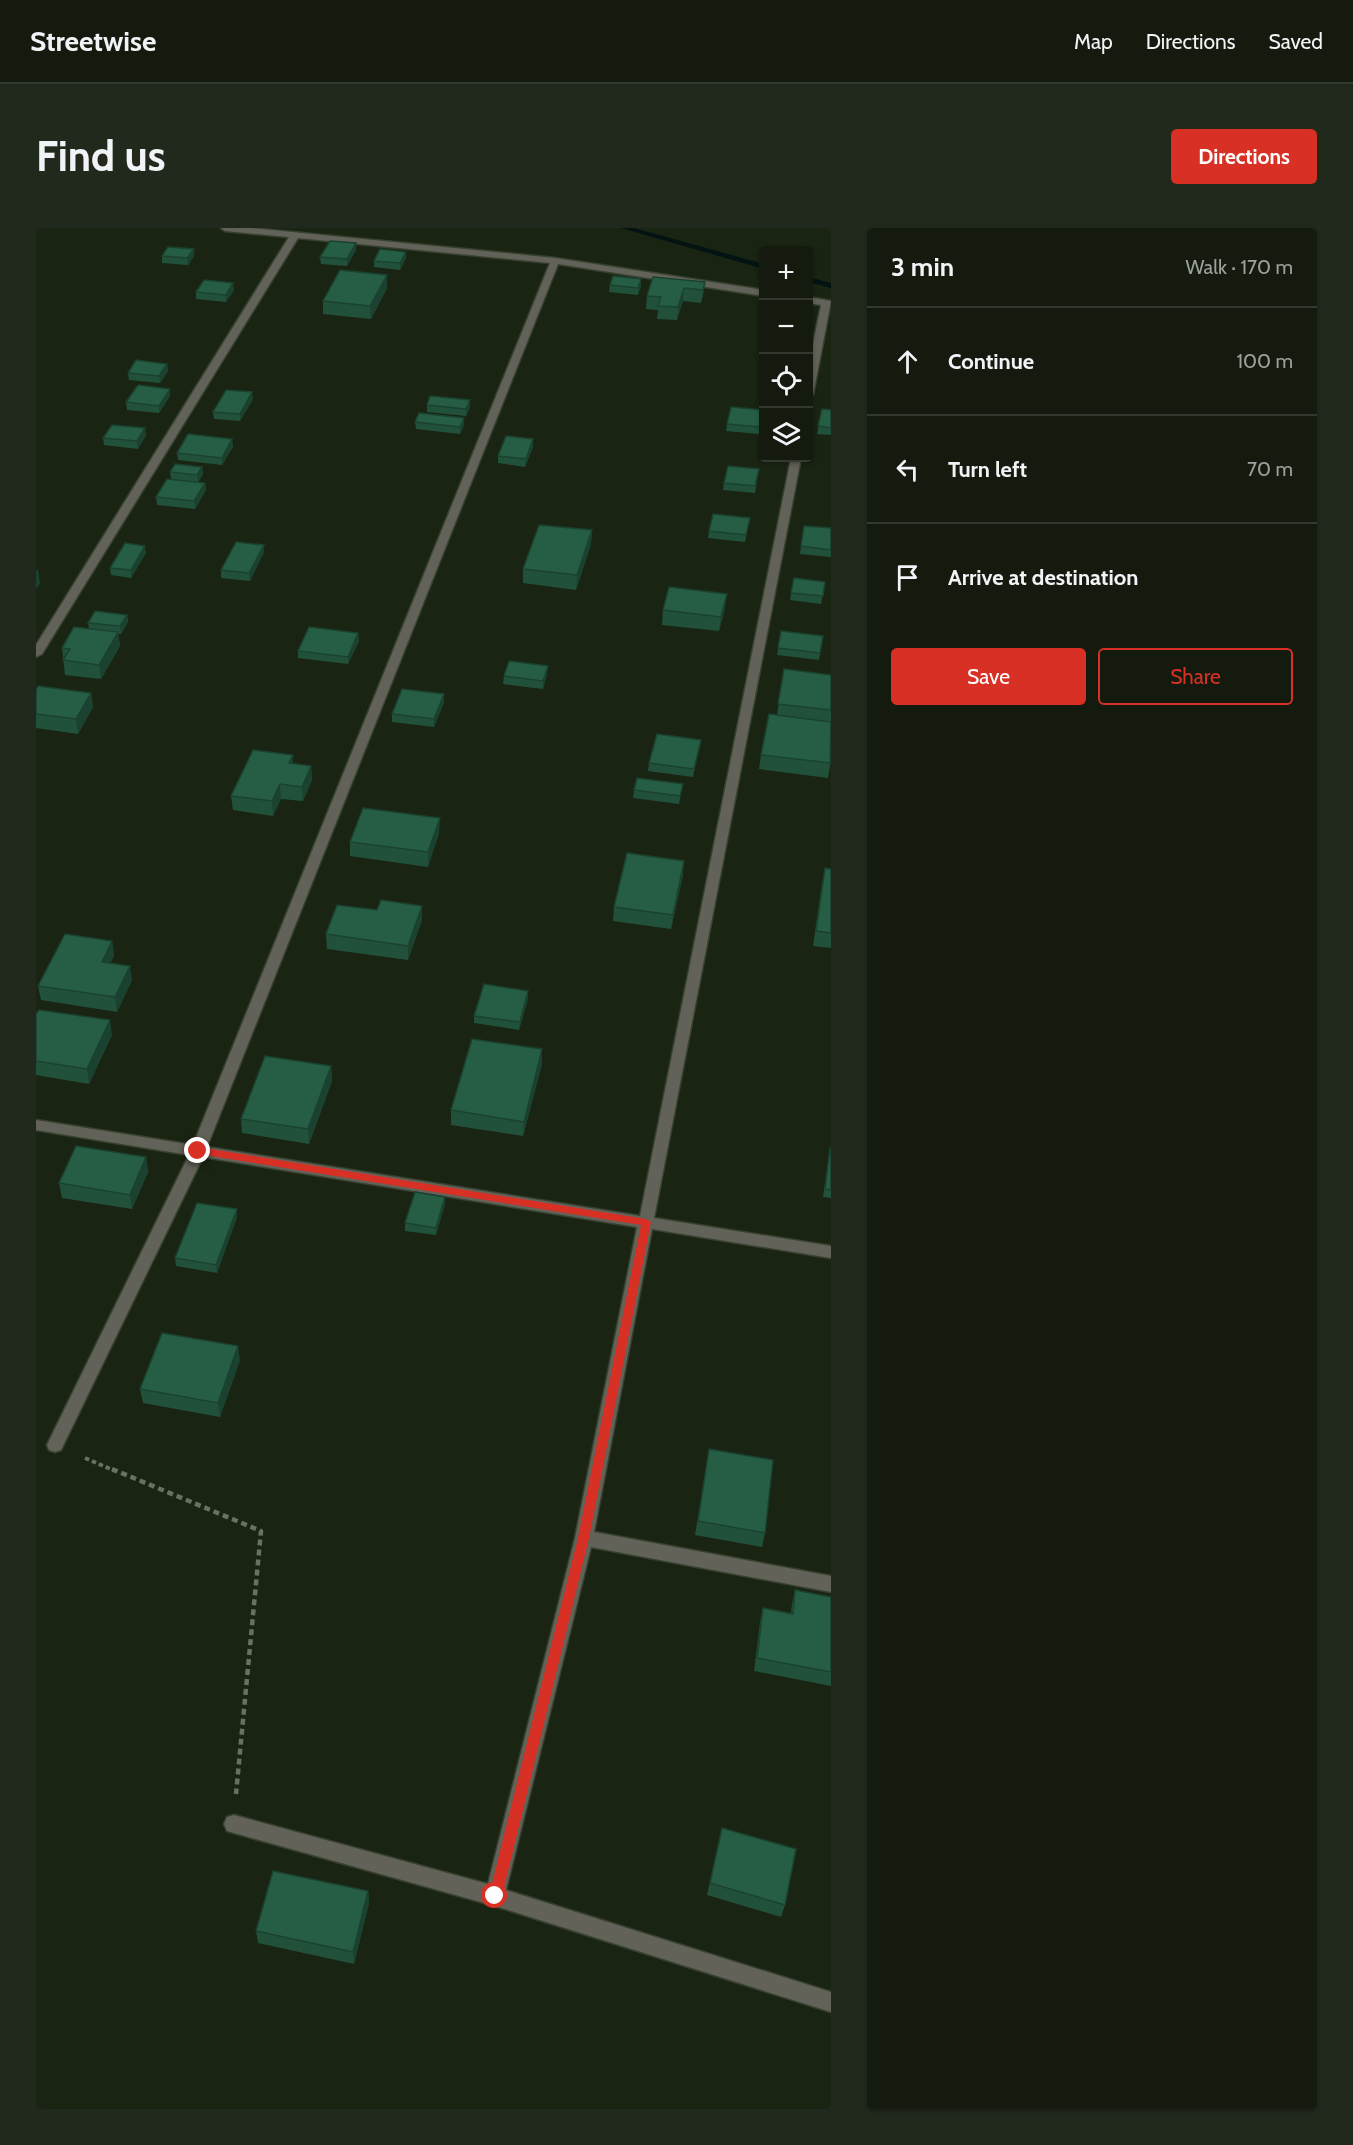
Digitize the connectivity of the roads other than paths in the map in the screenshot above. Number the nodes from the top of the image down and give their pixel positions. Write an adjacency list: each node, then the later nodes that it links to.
1 (225, 228): 2 (street)
2 (295, 235): 3 (street); 9 (street)
3 (555, 261): 4 (street); 11 (street)
4 (759, 292)
5 (813, 301): 6 (street)
6 (829, 304): 7 (street)
7 (813, 373)
8 (795, 462): 12 (street)
9 (36, 654)
10 (36, 1125): 11 (street)
11 (198, 1151): 12 (street); 14 (street)
12 (646, 1222): 13 (street); 15 (street)
13 (831, 1252)
14 (55, 1445)
15 (584, 1538): 16 (street); 18 (street)
16 (831, 1584)
17 (234, 1824): 18 (street)
18 (495, 1896): 19 (street)
19 (831, 2002)

